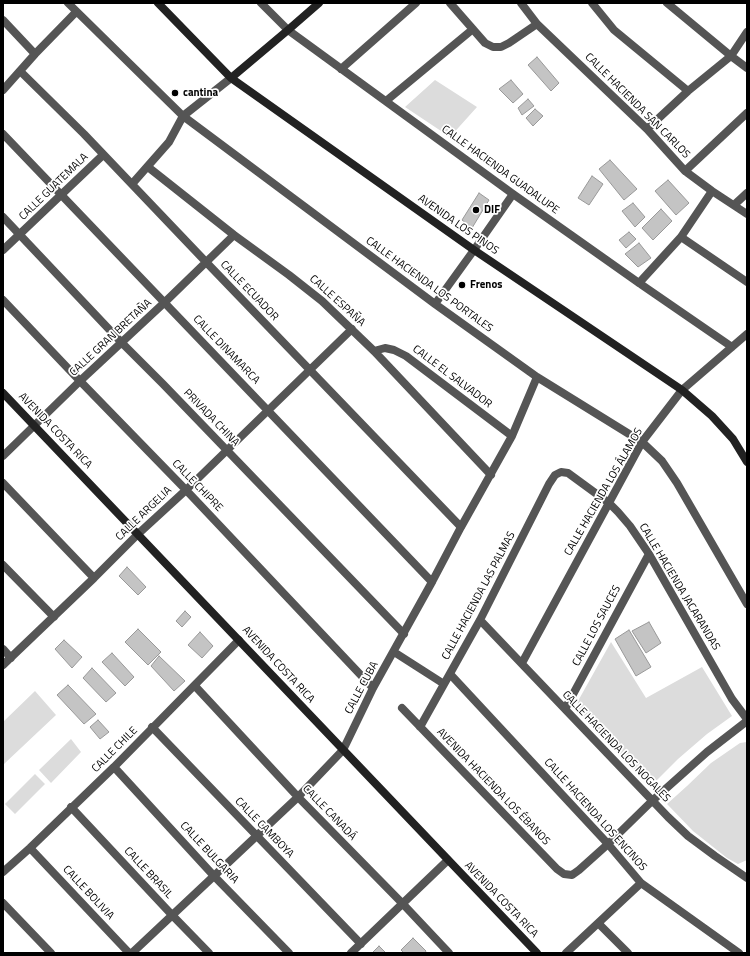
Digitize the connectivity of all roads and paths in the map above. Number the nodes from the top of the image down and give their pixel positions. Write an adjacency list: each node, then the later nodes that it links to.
1 (68, 3): 10 (street, CALLE HACIENDA LOS PORTALES)
2 (158, 3): 21 (street, AVENIDA LOS PINOS)
3 (261, 3): 14 (street, CALLE HACIENDA GUADALUPE)
4 (319, 3): 14 (street)
5 (416, 3): 19 (street)
6 (450, 3): 13 (street)
7 (521, 3): 12 (street, CALLE HACIENDA SAN CARLOS)
8 (592, 3): 23 (street)
9 (667, 3): 17 (street)
10 (76, 12): 16 (street); 26 (street, CALLE HACIENDA LOS PORTALES)
11 (3, 20): 16 (street)
12 (537, 24): 13 (street); 27 (street, CALLE HACIENDA SAN CARLOS)
13 (473, 29): 24 (street)
14 (288, 30): 19 (street, CALLE HACIENDA GUADALUPE); 21 (street)
15 (747, 32): 17 (street)
16 (35, 54): 20 (street)
17 (731, 56): 18 (street); 23 (street)
18 (747, 68)
19 (341, 69): 24 (street, CALLE HACIENDA GUADALUPE)
20 (20, 71): 22 (street); 29 (street, CALLE ECUADOR)
21 (231, 78): 26 (street); 44 (street, AVENIDA LOS PINOS)
22 (3, 90)
23 (688, 91): 27 (street)
24 (386, 101): 35 (street, CALLE HACIENDA GUADALUPE)
25 (747, 113): 31 (street)
26 (183, 116): 30 (street); 50 (street, CALLE HACIENDA LOS PORTALES)
27 (647, 129): 31 (street, CALLE HACIENDA SAN CARLOS)
28 (3, 134): 36 (street, CALLE DINAMARCA)
29 (103, 155): 32 (street, CALLE ECUADOR); 36 (street, CALLE GUATEMALA)
30 (148, 167): 32 (street); 41 (street, CALLE ESPAÑA)
31 (685, 171): 33 (street, CALLE HACIENDA SAN CARLOS)
32 (132, 184): 45 (street, CALLE ECUADOR)
33 (712, 191): 37 (street, CALLE HACIENDA SAN CARLOS); 42 (street)
34 (747, 193): 37 (street)
35 (513, 194): 44 (street); 47 (street, CALLE HACIENDA GUADALUPE)
36 (61, 195): 40 (street, CALLE GUATEMALA); 49 (street, CALLE DINAMARCA)
37 (734, 205): 38 (street, CALLE HACIENDA SAN CARLOS)
38 (747, 214)
39 (3, 217): 40 (street, PRIVADA CHINA)
40 (20, 234): 43 (street, CALLE GUATEMALA); 53 (street, PRIVADA CHINA)
41 (234, 235): 45 (street, CALLE GRAN BRETAÑA); 51 (street, CALLE ESPAÑA)
42 (681, 237): 46 (street); 47 (street)
43 (3, 250)
44 (474, 250): 50 (street); 59 (street, AVENIDA LOS PINOS)
45 (206, 262): 49 (street, CALLE GRAN BRETAÑA); 56 (street, CALLE ECUADOR)
46 (747, 282)
47 (639, 283): 54 (street, CALLE HACIENDA GUADALUPE)
48 (3, 300): 58 (street, CALLE CHIPRE)
49 (165, 302): 53 (street, CALLE GRAN BRETAÑA); 61 (street, CALLE DINAMARCA)
50 (435, 304): 57 (street, CALLE HACIENDA LOS PORTALES)
51 (352, 329): 55 (street, CALLE ESPAÑA); 56 (street, CALLE ARGELIA)
52 (745, 339): 54 (street, CALLE HACIENDA LOS ÁLAMOS)
53 (122, 343): 58 (street, CALLE GRAN BRETAÑA); 65 (street, PRIVADA CHINA)
54 (732, 347): 59 (street, CALLE HACIENDA LOS ÁLAMOS)
55 (374, 351): 63 (street, CALLE EL SALVADOR); 68 (street, CALLE ESPAÑA)
56 (310, 370): 61 (street, CALLE ARGELIA); 73 (street, CALLE ECUADOR)
57 (537, 378): 63 (street, CALLE CUBA); 64 (street, CALLE HACIENDA LOS PORTALES)
58 (80, 382): 62 (street, CALLE GRAN BRETAÑA); 71 (street, CALLE CHIPRE)
59 (682, 390): 64 (street, CALLE HACIENDA LOS ÁLAMOS); 67 (street, AVENIDA LOS PINOS)
60 (3, 393): 62 (street, AVENIDA COSTA RICA)
61 (268, 410): 65 (street, CALLE ARGELIA); 78 (street, CALLE DINAMARCA)
62 (35, 426): 66 (street, CALLE GRAN BRETAÑA); 74 (street, AVENIDA COSTA RICA)
63 (512, 436): 68 (street, CALLE CUBA)
64 (642, 442): 72 (street, CALLE HACIENDA LOS ÁLAMOS); 79 (street, CALLE HACIENDA LOS PORTALES)
65 (226, 450): 71 (street, CALLE ARGELIA); 82 (street, PRIVADA CHINA)
66 (3, 456)
67 (747, 462)
68 (491, 475): 73 (street, CALLE CUBA)
69 (555, 475): 72 (street, CALLE HACIENDA JACARANDAS); 81 (street, CALLE HACIENDA LAS PALMAS)
70 (3, 483): 77 (street)
71 (186, 490): 74 (street, CALLE ARGELIA); 92 (street, CALLE CHIPRE)
72 (608, 503): 75 (street, CALLE HACIENDA JACARANDAS); 87 (street, CALLE HACIENDA LOS ÁLAMOS)
73 (461, 527): 78 (street, CALLE CUBA)
74 (138, 534): 77 (street, CALLE ARGELIA); 83 (street, AVENIDA COSTA RICA)
75 (649, 554): 94 (street, CALLE LOS SAUCES); 95 (street, CALLE HACIENDA JACARANDAS)
76 (3, 565): 80 (street)
77 (94, 578): 80 (street, CALLE ARGELIA)
78 (432, 582): 82 (street, CALLE CUBA)
79 (747, 604)
80 (54, 617): 86 (street, CALLE ARGELIA)
81 (480, 620): 87 (street, CALLE HACIENDA LOS NOGALES); 89 (street, CALLE HACIENDA LAS PALMAS)
82 (404, 634): 85 (street, CALLE CUBA)
83 (239, 640): 91 (street, CALLE CHILE); 98 (street, AVENIDA COSTA RICA)
84 (3, 649): 86 (street)
85 (394, 652): 90 (street); 92 (street, CALLE CUBA)
86 (11, 658): 88 (street, CALLE ARGELIA)
87 (522, 663): 94 (street, CALLE HACIENDA LOS NOGALES)
88 (3, 665)
89 (450, 674): 90 (street, CALLE HACIENDA LAS PALMAS); 104 (street, CALLE HACIENDA LOS ENCINOS)
90 (444, 684): 97 (street, CALLE HACIENDA LAS PALMAS)
91 (195, 686): 96 (street, CALLE CHILE); 100 (street, CALLE CANADÁ)
92 (374, 688): 98 (street, CALLE CUBA)
93 (402, 708): 97 (street, AVENIDA HACIENDA LOS ÉBANOS)
94 (565, 709): 101 (street, CALLE HACIENDA LOS NOGALES)
95 (747, 720): 101 (street)
96 (152, 727): 99 (street, CALLE CHILE); 103 (street, CALLE CAMBOYA)
97 (420, 727): 104 (street, AVENIDA HACIENDA LOS ÉBANOS)
98 (343, 750): 100 (street, CALLE CUBA); 106 (street, AVENIDA COSTA RICA)
99 (114, 767): 102 (street, CALLE CHILE); 109 (street, CALLE BULGARIA)
100 (298, 797): 103 (street, CALLE CUBA); 112 (street, CALLE CANADÁ)
101 (652, 801): 104 (street); 108 (street, CALLE HACIENDA LOS NOGALES)
102 (72, 807): 105 (street, CALLE CHILE); 113 (street, CALLE BRASIL)
103 (256, 836): 109 (street, CALLE CUBA); 115 (street, CALLE CAMBOYA)
104 (608, 844): 110 (street, CALLE HACIENDA LOS ENCINOS)
105 (30, 848): 107 (street, CALLE CHILE); 117 (street, CALLE BOLIVIA)
106 (448, 860): 112 (street); 122 (street, AVENIDA COSTA RICA)
107 (3, 872)
108 (745, 874)
109 (214, 876): 113 (street, CALLE CUBA); 119 (street, CALLE BULGARIA)
110 (642, 883): 114 (street); 125 (street, CALLE HACIENDA LOS ENCINOS)
111 (3, 903): 116 (street)
112 (402, 903): 115 (street); 121 (street, CALLE CANADÁ)
113 (172, 915): 117 (street, CALLE CUBA); 118 (street, CALLE BRASIL)
114 (598, 923): 123 (street); 124 (street)
115 (361, 944): 120 (street)
116 (51, 953)
117 (131, 953)
118 (209, 953)
119 (289, 953)
120 (351, 953)
121 (449, 953)
122 (537, 953)
123 (566, 953)
124 (628, 953)
125 (739, 953)

